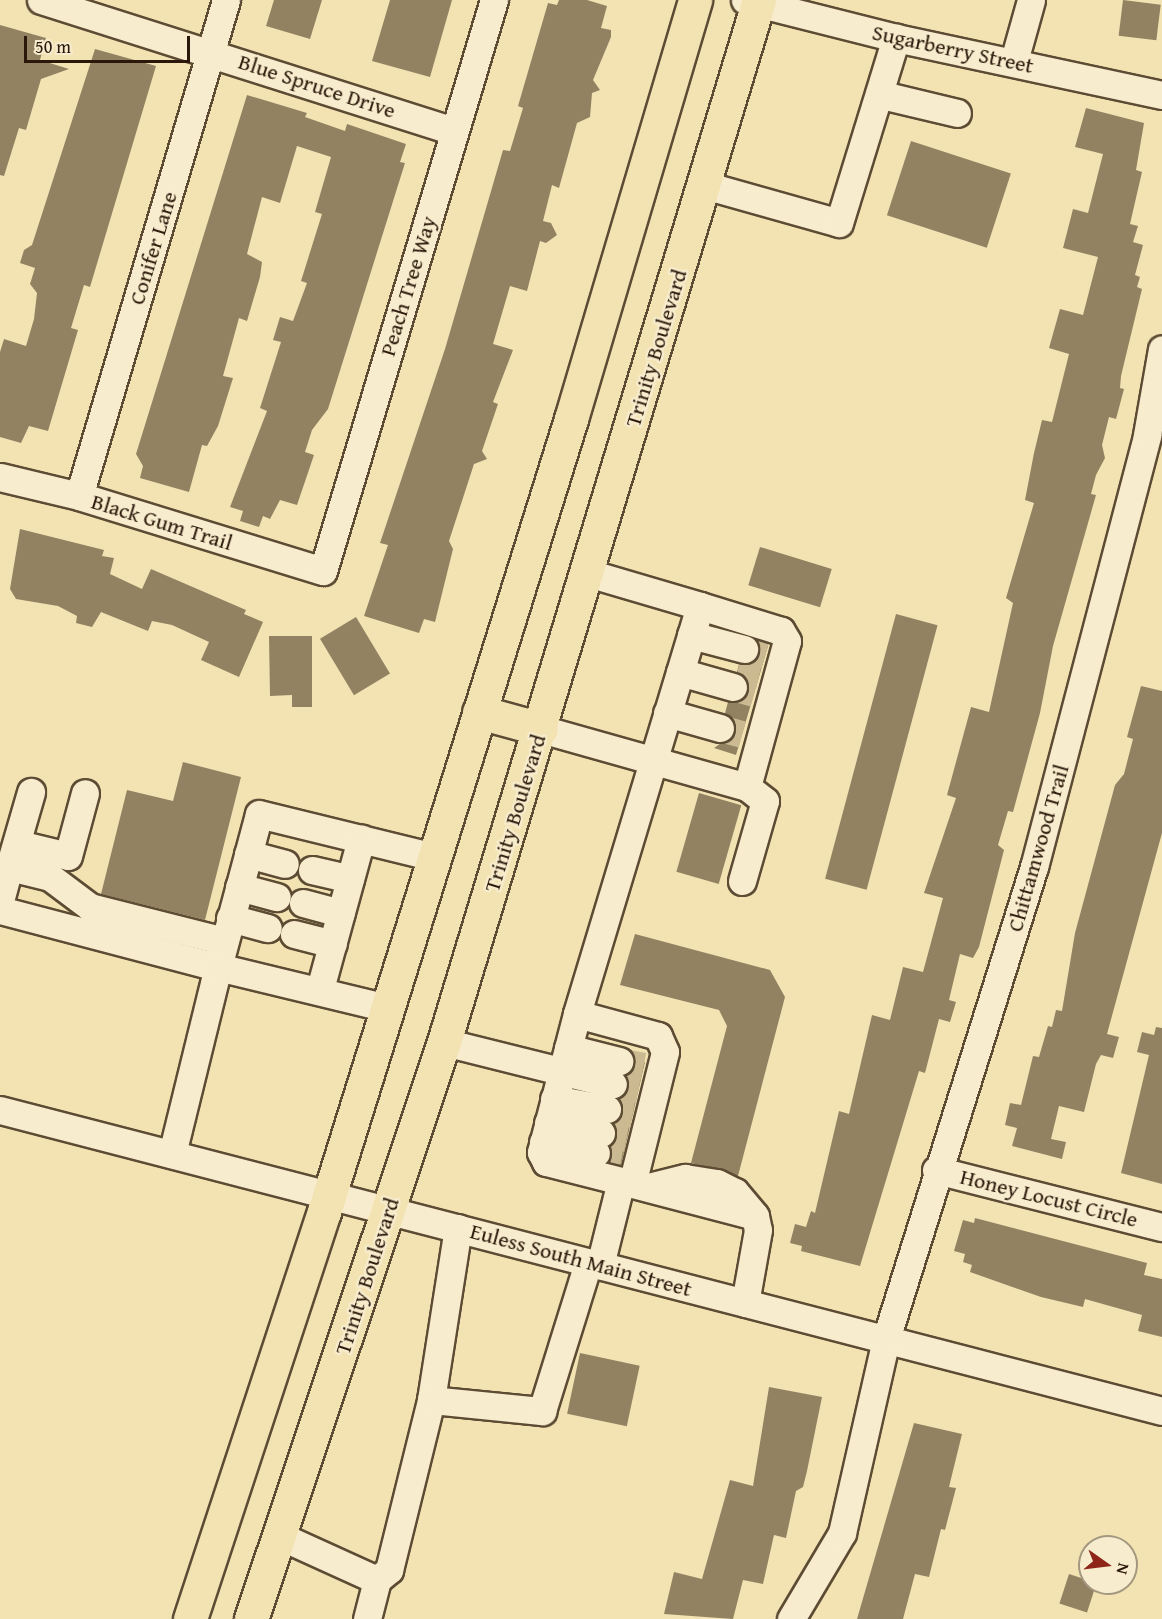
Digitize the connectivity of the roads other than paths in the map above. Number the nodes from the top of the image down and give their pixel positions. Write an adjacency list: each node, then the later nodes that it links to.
1 (41, 0): 8 (street, Blue Spruce Drive)
2 (226, 0): 8 (street, Conifer Lane)
3 (494, 0): 13 (street, Peach Tree Way)
4 (695, 0): 23 (main road)
5 (1030, 0): 9 (street)
6 (754, 1): 7 (street, Sugarberry Street); 14 (main road, Trinity Boulevard)
7 (896, 38): 9 (street, Sugarberry Street); 10 (street)
8 (211, 52): 13 (street, Blue Spruce Drive); 17 (street, Conifer Lane)
9 (1014, 61): 11 (street, Sugarberry Street)
10 (882, 95): 12 (street); 14 (street)
11 (1162, 95)
12 (957, 113)
13 (454, 131): 18 (street, Peach Tree Way)
14 (704, 185): 19 (main road, Trinity Boulevard)
15 (1162, 349): 55 (street, Chittamwood Trail)
16 (0, 477): 17 (street, Black Gum Trail)
17 (79, 496): 18 (street, Black Gum Trail)
18 (324, 571)
19 (588, 573): 20 (street); 24 (main road, Trinity Boulevard)
20 (700, 606): 21 (street); 22 (street)
21 (676, 684): 22 (street); 22 (street); 22 (street); 25 (street)
22 (749, 703): 26 (street)
23 (478, 712): 24 (main road); 32 (main road)
24 (541, 729): 25 (street); 50 (main road, Trinity Boulevard)
25 (652, 759): 26 (street); 49 (street)
26 (747, 787): 36 (street)
27 (31, 792): 31 (street)
28 (85, 793): 31 (street)
29 (361, 839): 30 (street); 32 (street); 35 (street)
30 (248, 855): 33 (street); 37 (street)
31 (13, 856): 39 (street); 45 (street)
32 (434, 857): 48 (main road)
33 (285, 864)
34 (312, 870): 35 (street)
35 (350, 879): 42 (street)
36 (742, 881)
37 (239, 887): 38 (street); 45 (street)
38 (277, 897)
39 (0, 902)
40 (303, 903): 42 (street)
41 (0, 910): 45 (street)
42 (341, 913): 46 (street)
43 (268, 928): 45 (street)
44 (294, 934): 46 (street)
45 (224, 942): 47 (street); 54 (street)
46 (333, 944): 47 (street)
47 (320, 989): 48 (street)
48 (387, 1008): 56 (main road)
49 (577, 1014): 51 (street); 53 (street)
50 (444, 1042): 51 (street); 57 (main road, Trinity Boulevard)
51 (555, 1097): 53 (street); 53 (street); 53 (street)
52 (0, 1110): 54 (street, Euless South Main Street)
53 (630, 1125): 60 (street); 61 (street)
54 (172, 1154): 56 (street, Euless South Main Street)
55 (936, 1170): 58 (street, Honey Locust Circle); 62 (street, Chittamwood Trail)
56 (330, 1194): 57 (street, Euless South Main Street); 67 (main road)
57 (388, 1210): 59 (street, Euless South Main Street); 65 (main road, Trinity Boulevard)
58 (1162, 1227)
59 (458, 1228): 60 (street, Euless South Main Street); 63 (street)
60 (594, 1264): 61 (street, Euless South Main Street); 63 (street)
61 (745, 1303): 62 (street, Euless South Main Street)
62 (886, 1339): 64 (street, Euless South Main Street); 70 (street, Chittamwood Trail)
63 (431, 1400): 66 (street)
64 (1162, 1411)
65 (280, 1536): 66 (street); 68 (main road, Trinity Boulevard)
66 (377, 1580): 69 (street)
67 (190, 1619)
68 (251, 1619)
69 (367, 1619)
70 (791, 1619)

